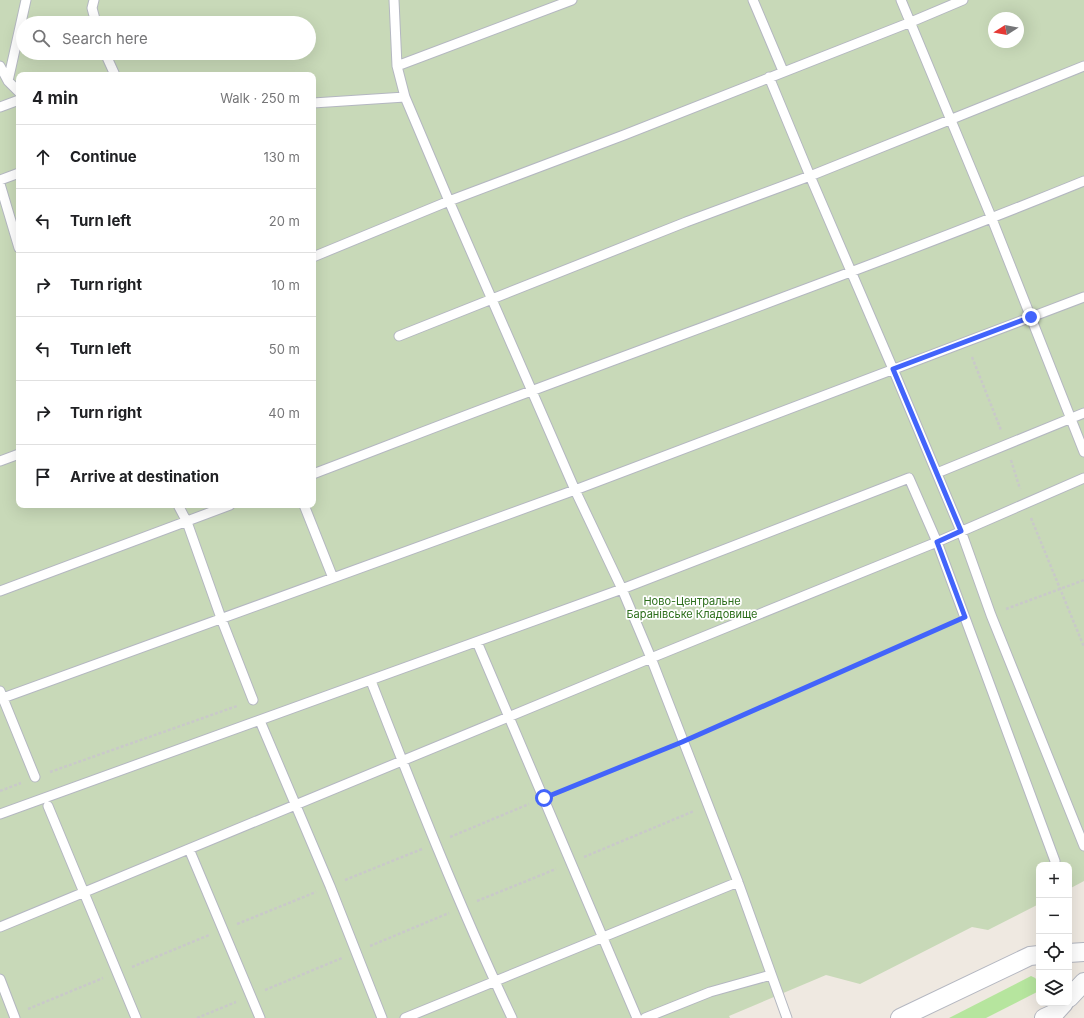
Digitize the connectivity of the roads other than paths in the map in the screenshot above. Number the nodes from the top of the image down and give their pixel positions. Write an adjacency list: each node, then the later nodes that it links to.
1 (26, 0): 8 (lane)
2 (94, 0): 9 (lane)
3 (394, 0): 14 (lane)
4 (572, 0): 14 (lane)
5 (753, 0): 16 (lane)
6 (901, 0): 10 (lane)
7 (962, 0): 10 (lane)
8 (22, 16)
9 (94, 16)
10 (911, 22): 16 (lane); 25 (lane)
11 (16, 45): 19 (lane)
12 (108, 60): 17 (lane)
13 (0, 66): 19 (lane)
14 (397, 66): 21 (lane)
15 (1084, 66): 25 (lane)
16 (783, 71): 18 (lane)
17 (114, 72)
18 (770, 76): 27 (lane); 31 (lane)
19 (8, 81): 20 (lane)
20 (16, 89)
21 (405, 97): 23 (lane); 31 (lane)
22 (16, 101): 24 (lane)
23 (316, 103)
24 (0, 107)
25 (951, 120): 27 (lane); 32 (lane)
26 (16, 174): 28 (lane)
27 (810, 176): 35 (lane); 37 (lane)
28 (0, 180)
29 (1084, 182): 32 (lane)
30 (0, 184): 33 (lane)
31 (449, 201): 34 (lane); 37 (lane)
32 (992, 219): 35 (lane); 38 (lane)
33 (16, 238)
34 (316, 256)
35 (852, 272): 40 (lane); 41 (lane)
36 (1084, 297): 38 (lane)
37 (492, 298): 39 (lane); 41 (lane)
38 (1031, 317): 40 (lane); 43 (lane)
39 (399, 336)
40 (893, 369): 48 (lane); 50 (lane)
41 (532, 390): 47 (lane); 50 (lane)
42 (1084, 413): 43 (lane)
43 (1071, 418): 44 (lane); 48 (lane)
44 (1084, 452)
45 (16, 455): 46 (lane)
46 (0, 461)
47 (316, 473)
48 (937, 473): 55 (lane)
49 (1084, 478): 55 (lane)
50 (575, 490): 57 (lane); 58 (lane)
51 (180, 508): 54 (lane)
52 (222, 508): 54 (lane)
53 (305, 508): 57 (lane)
54 (187, 522): 59 (lane); 60 (lane)
55 (961, 531): 56 (lane); 73 (lane)
56 (937, 542): 58 (lane); 62 (lane); 75 (lane)
57 (333, 578): 60 (lane)
58 (622, 589): 61 (lane); 62 (lane)
59 (0, 592)
60 (221, 618): 64 (lane); 65 (lane)
61 (477, 642): 63 (lane); 66 (lane)
62 (651, 658): 66 (lane); 76 (lane)
63 (371, 680): 67 (lane); 68 (lane)
64 (1, 696): 69 (lane)
65 (253, 700)
66 (509, 717): 68 (lane); 79 (lane)
67 (260, 721): 70 (lane); 72 (lane)
68 (402, 761): 70 (lane); 85 (lane)
69 (35, 777)
70 (296, 805): 74 (lane); 92 (lane)
71 (48, 806): 77 (lane)
72 (0, 814)
73 (1084, 846)
74 (189, 849): 77 (lane); 91 (lane)
75 (1055, 861)
76 (738, 882): 79 (lane); 83 (lane)
77 (84, 892): 78 (lane); 90 (lane)
78 (0, 927)
79 (603, 937): 85 (lane); 95 (lane)
80 (1084, 952): 81 (street)
81 (1072, 953)
82 (1036, 955): 98 (street)
83 (771, 975): 96 (lane); 97 (lane)
84 (0, 979): 89 (lane)
85 (494, 981): 93 (lane); 94 (lane)
86 (1084, 982): 87 (street)
87 (1072, 995)
88 (1061, 1006): 99 (street)
89 (14, 1016)
90 (136, 1018)
91 (260, 1018)
92 (382, 1018)
93 (405, 1018)
94 (512, 1018)
95 (637, 1018)
96 (645, 1018)
97 (787, 1018)
98 (900, 1018)
99 (1044, 1018)

